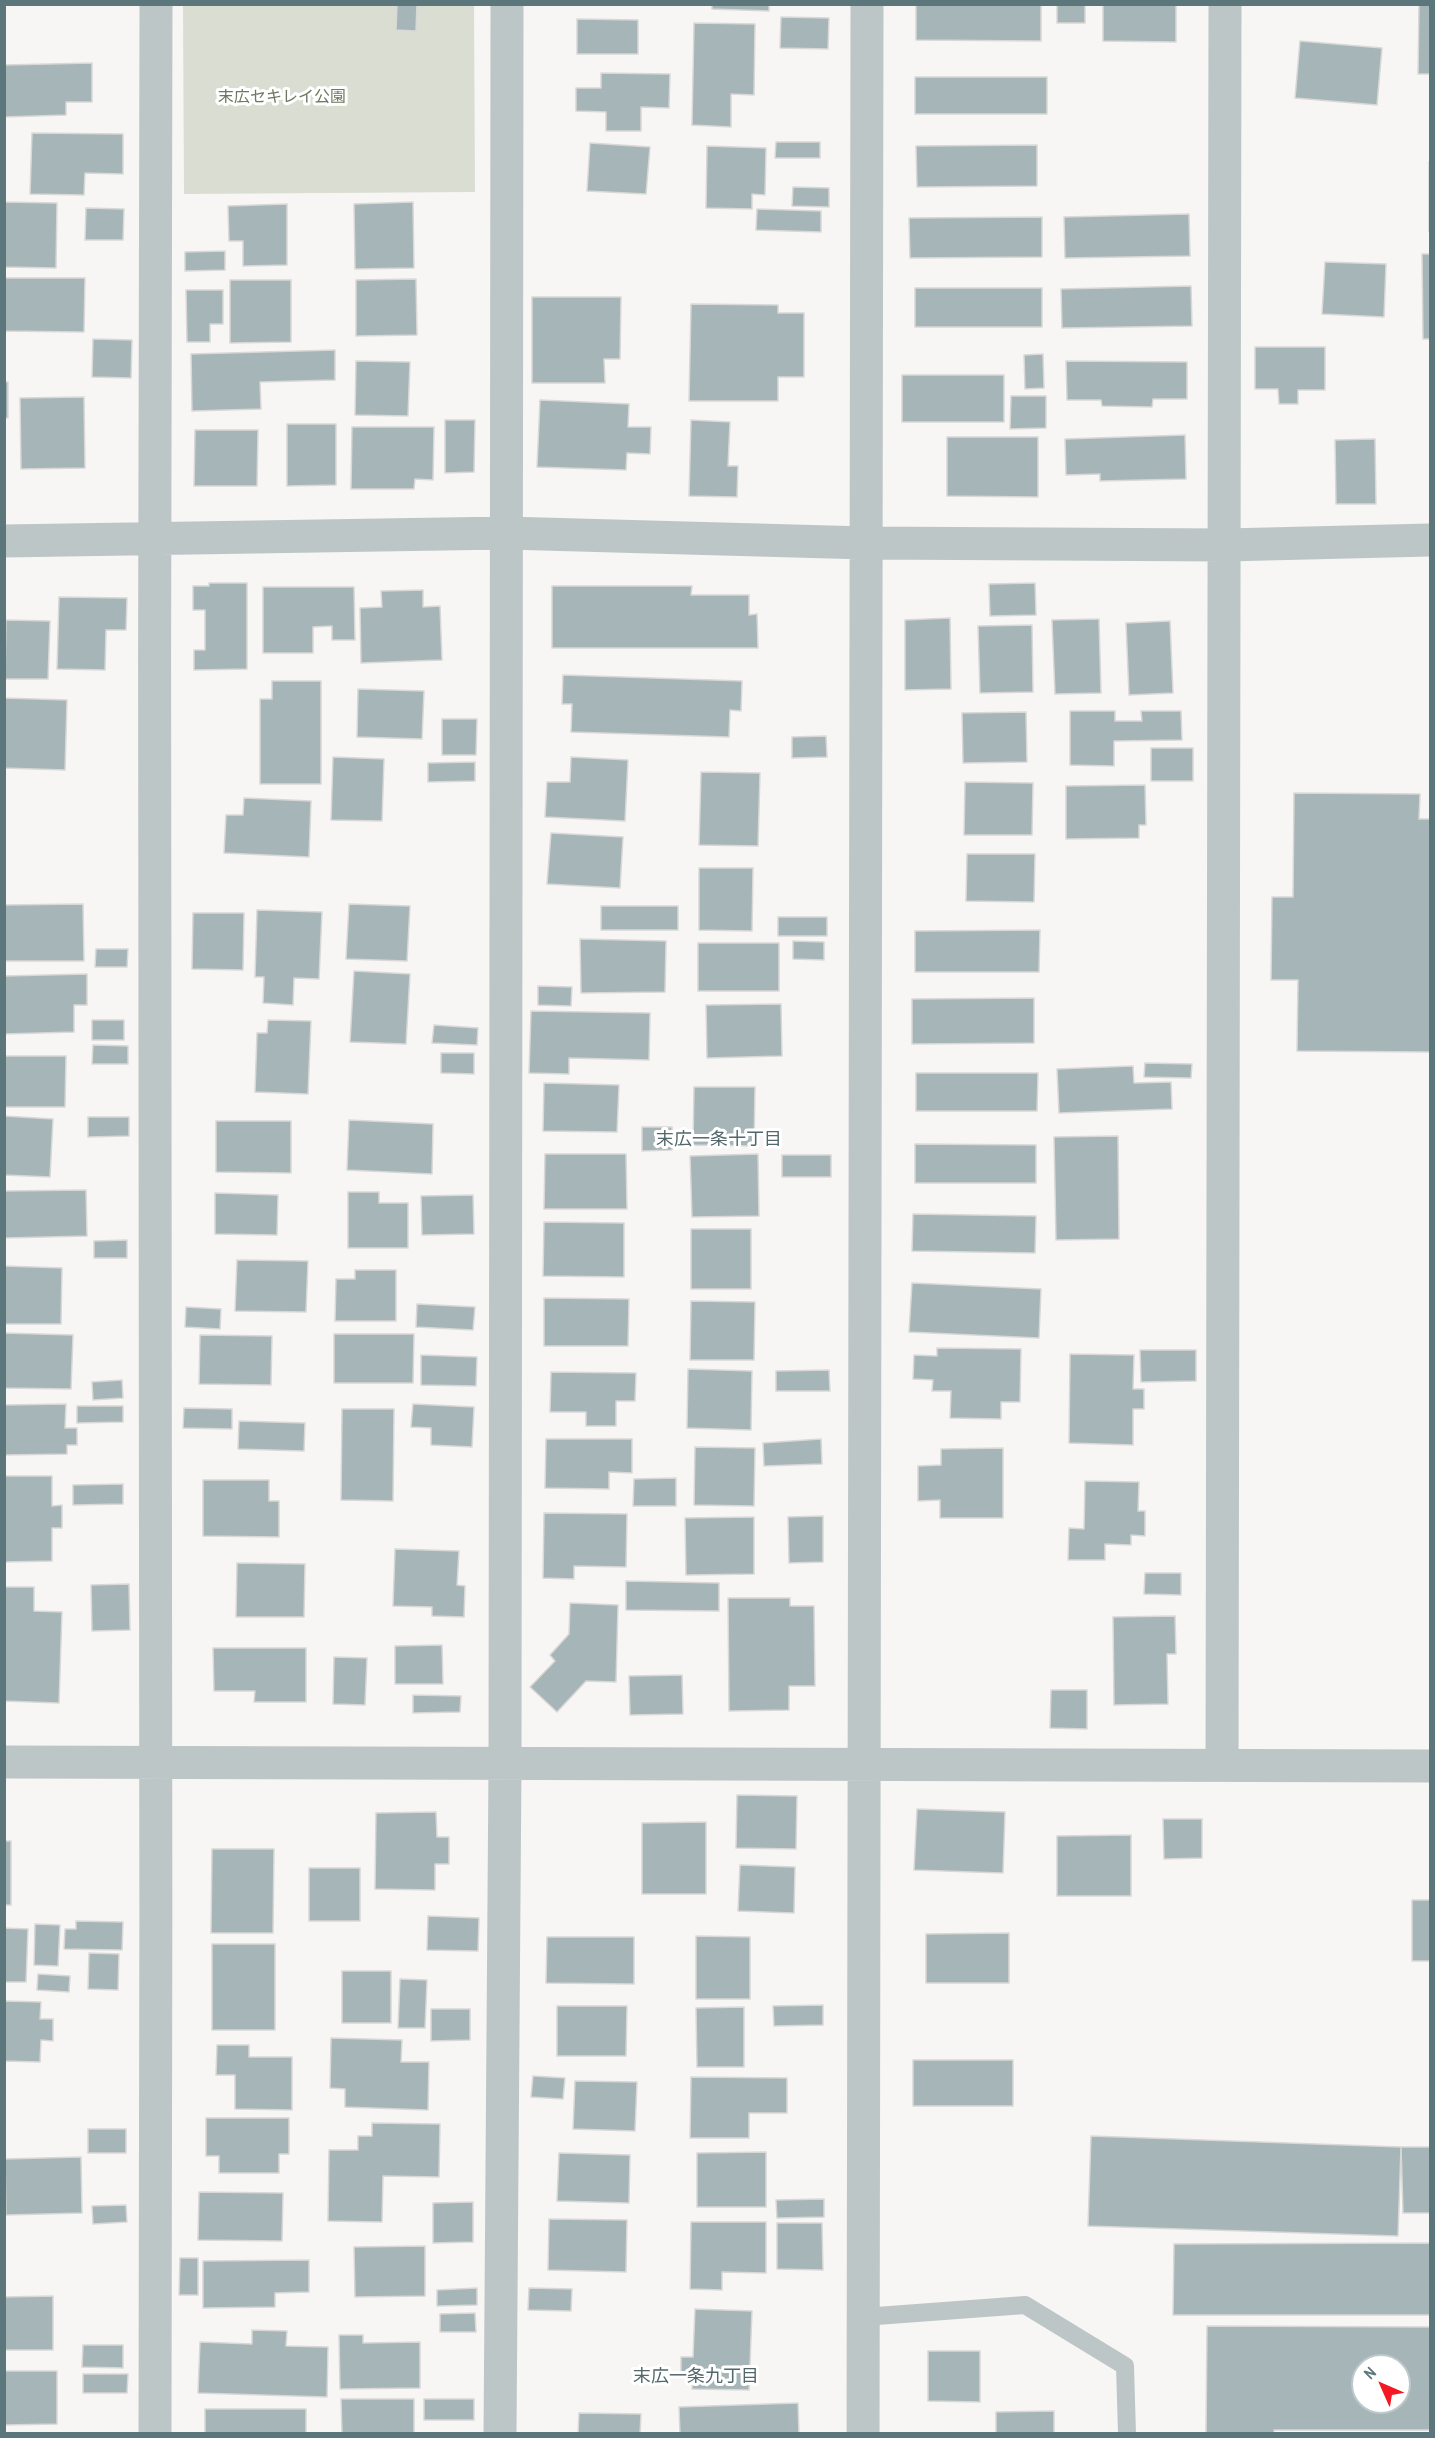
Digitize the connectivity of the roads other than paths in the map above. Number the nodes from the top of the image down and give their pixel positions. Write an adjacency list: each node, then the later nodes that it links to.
1 (156, 4): 6 (street)
2 (507, 4): 5 (street)
3 (867, 4): 9 (street)
4 (1226, 4): 10 (street)
5 (506, 534): 6 (street); 9 (street); 13 (street)
6 (153, 540): 8 (street); 11 (street)
7 (1431, 540): 10 (street)
8 (4, 541)
9 (867, 543): 10 (street); 14 (street)
10 (1226, 545): 15 (street)
11 (158, 1761): 12 (street); 13 (street); 18 (street)
12 (4, 1762)
13 (505, 1764): 14 (street); 19 (street)
14 (865, 1765): 15 (street); 17 (street)
15 (1222, 1766): 16 (street)
16 (1431, 1766)
17 (863, 2317): 20 (street); 21 (lane)
18 (156, 2433)
19 (500, 2433)
20 (863, 2433)
21 (1127, 2433)

